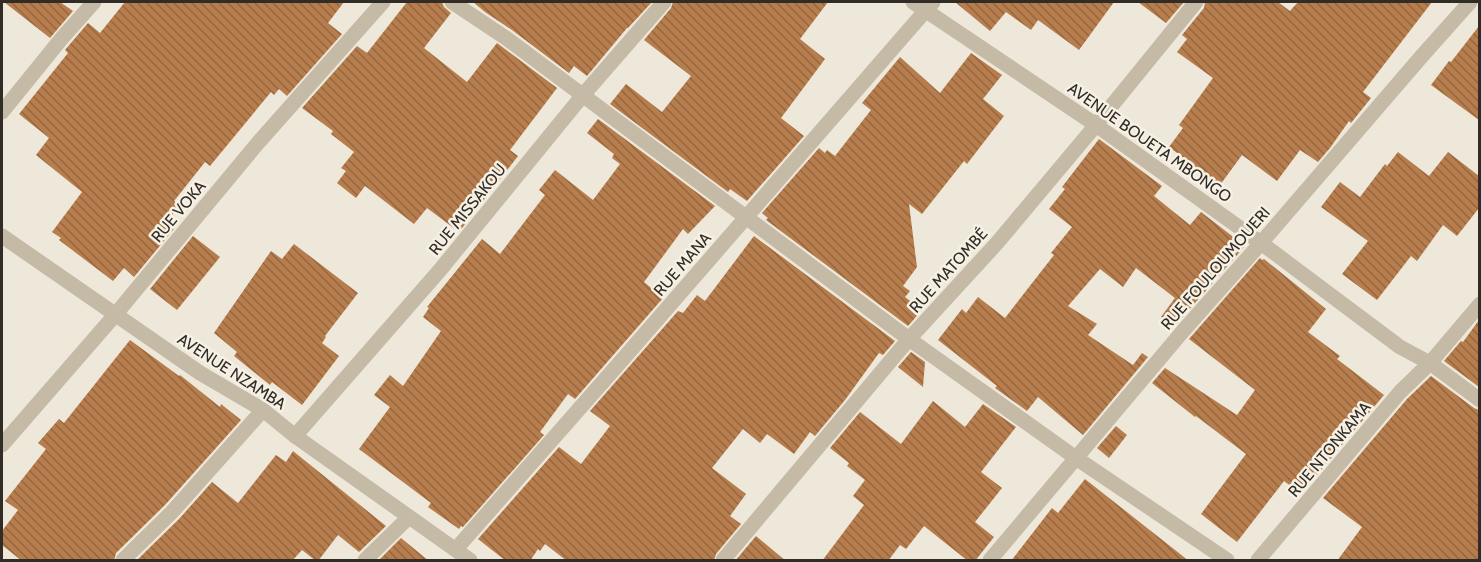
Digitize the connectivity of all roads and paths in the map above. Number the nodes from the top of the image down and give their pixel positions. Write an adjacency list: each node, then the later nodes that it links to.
1 (94, 2): 9 (street)
2 (383, 2): 15 (street, RUE VOKA)
3 (452, 2): 8 (street)
4 (664, 2): 8 (street, RUE MISSAKOU)
5 (1196, 2): 10 (street, RUE MATOMBÉ)
6 (1470, 2): 13 (street, RUE FOULOUMOUERI)
7 (924, 5): 10 (street, AVENUE BOUETA MBONGO); 11 (street, RUE MANA)
8 (583, 96): 11 (street); 20 (street, RUE MISSAKOU)
9 (2, 112)
10 (1096, 125): 13 (street, AVENUE BOUETA MBONGO); 16 (street, RUE MATOMBÉ)
11 (746, 218): 16 (street); 24 (street, RUE MANA)
12 (2, 236): 15 (street, AVENUE NZAMBA)
13 (1261, 243): 17 (street, AVENUE BOUETA MBONGO); 22 (street, RUE FOULOUMOUERI)
14 (1479, 304): 17 (street, RUE NTONKAMA)
15 (115, 315): 19 (street, AVENUE NZAMBA); 21 (street, RUE VOKA)
16 (909, 339): 22 (street); 28 (street, RUE MATOMBÉ)
17 (1430, 363): 18 (street, AVENUE BOUETA MBONGO); 31 (street, RUE NTONKAMA)
18 (1479, 400)
19 (263, 410): 20 (street, AVENUE NZAMBA); 25 (street)
20 (296, 436): 23 (street, AVENUE NZAMBA)
21 (2, 445)
22 (1076, 458): 29 (street, RUE FOULOUMOUERI); 30 (street)
23 (408, 518): 24 (street, AVENUE NZAMBA); 26 (street)
24 (456, 549): 27 (street, AVENUE NZAMBA)
25 (123, 561)
26 (365, 561)
27 (470, 561)
28 (723, 561)
29 (990, 561)
30 (1227, 561)
31 (1258, 561)

